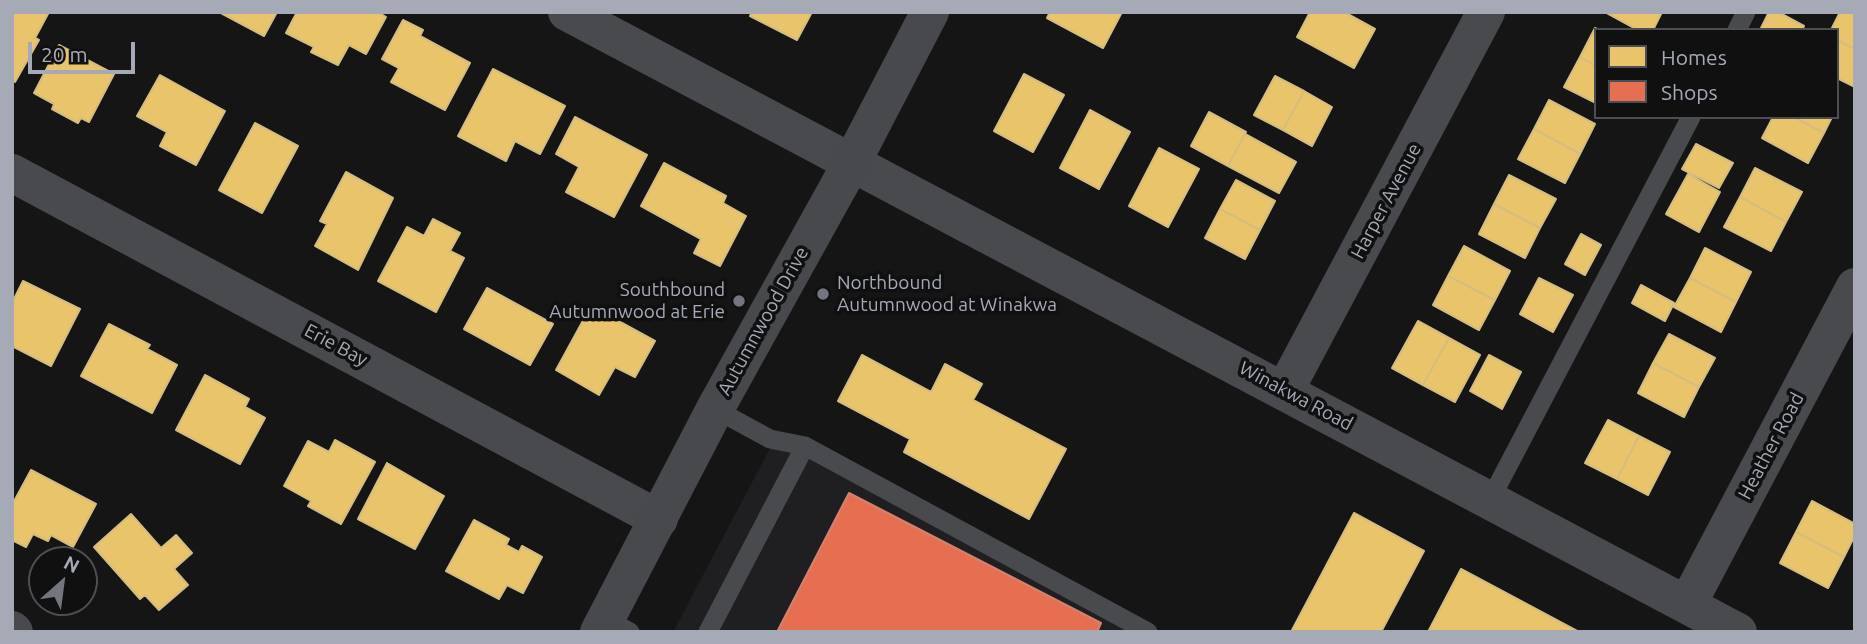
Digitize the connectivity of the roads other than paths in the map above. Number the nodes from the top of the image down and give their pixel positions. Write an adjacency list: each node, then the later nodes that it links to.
1 (567, 12): 7 (street)
2 (930, 12): 7 (street, Autumnwood Drive)
3 (1486, 12): 10 (street, Harper Avenue)
4 (1746, 12): 5 (lane)
5 (1738, 28)
6 (1690, 119): 13 (lane)
7 (851, 164): 10 (street, Winakwa Road); 11 (street, Autumnwood Drive)
8 (12, 173): 14 (street, Erie Bay)
9 (1855, 287): 15 (street, Heather Road)
10 (1286, 390): 13 (street, Winakwa Road)
11 (715, 409): 12 (lane); 14 (street, Autumnwood Drive)
12 (805, 446): 18 (lane); 19 (lane)
13 (1490, 500): 15 (street, Winakwa Road)
14 (659, 519): 16 (street, Autumnwood Drive)
15 (1687, 605): 17 (street, Winakwa Road)
16 (612, 627)
17 (1734, 631)
18 (708, 632)
19 (1148, 632)

